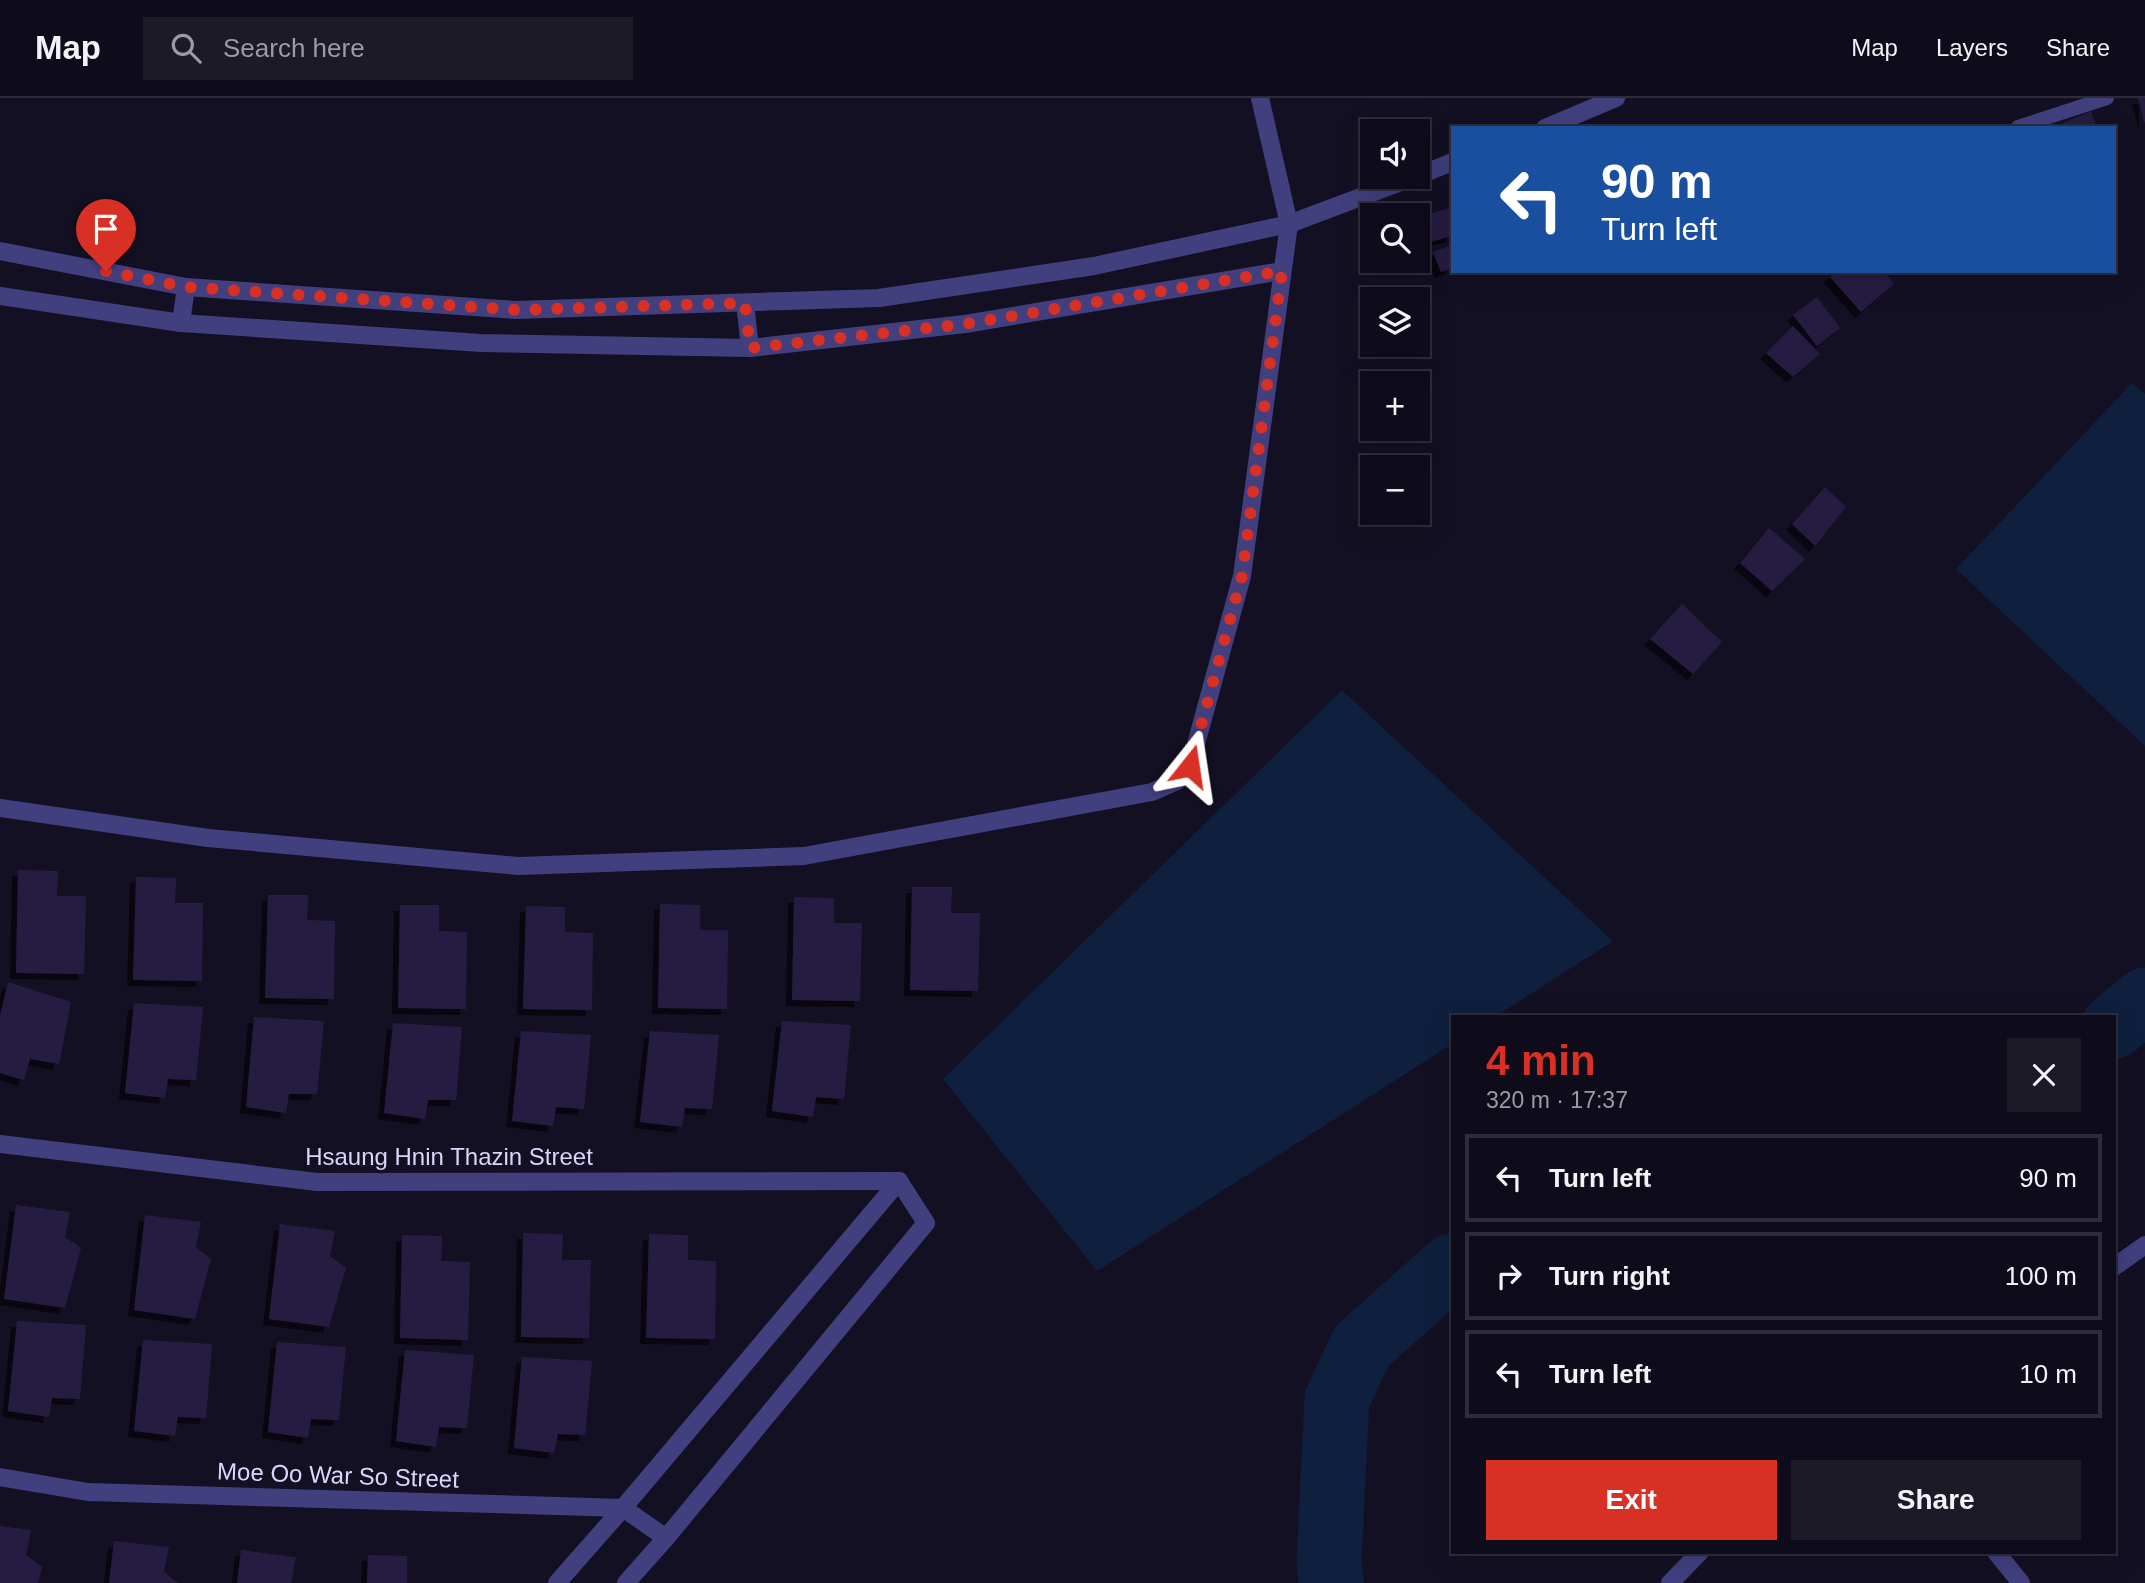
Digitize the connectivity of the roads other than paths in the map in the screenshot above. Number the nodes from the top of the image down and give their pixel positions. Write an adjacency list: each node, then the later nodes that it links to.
1 (1260, 98): 9 (street)
2 (1616, 98): 4 (street)
3 (2107, 98): 5 (lane)
4 (1550, 126)
5 (2021, 126)
6 (1451, 162): 7 (street)
7 (1430, 171)
8 (1382, 189): 9 (street)
9 (1289, 224): 11 (street); 14 (street)
10 (0, 251): 12 (street)
11 (1282, 271): 16 (street); 17 (street)
12 (186, 287): 14 (street); 15 (street)
13 (0, 296): 15 (street)
14 (745, 303): 16 (street)
15 (181, 323): 16 (street)
16 (750, 348)
17 (0, 808)
18 (0, 1143): 19 (street, Hsaung Hnin Thazin Street)
19 (899, 1181): 23 (street); 24 (street)
20 (2145, 1245): 21 (street)
21 (2116, 1266)
22 (0, 1477): 23 (street, Moe Oo War So Street)
23 (623, 1508): 24 (street); 27 (street)
24 (666, 1538): 28 (street)
25 (1698, 1554): 29 (street)
26 (1998, 1554): 30 (street)
27 (557, 1583)
28 (626, 1583)
29 (1671, 1583)
30 (2021, 1583)

